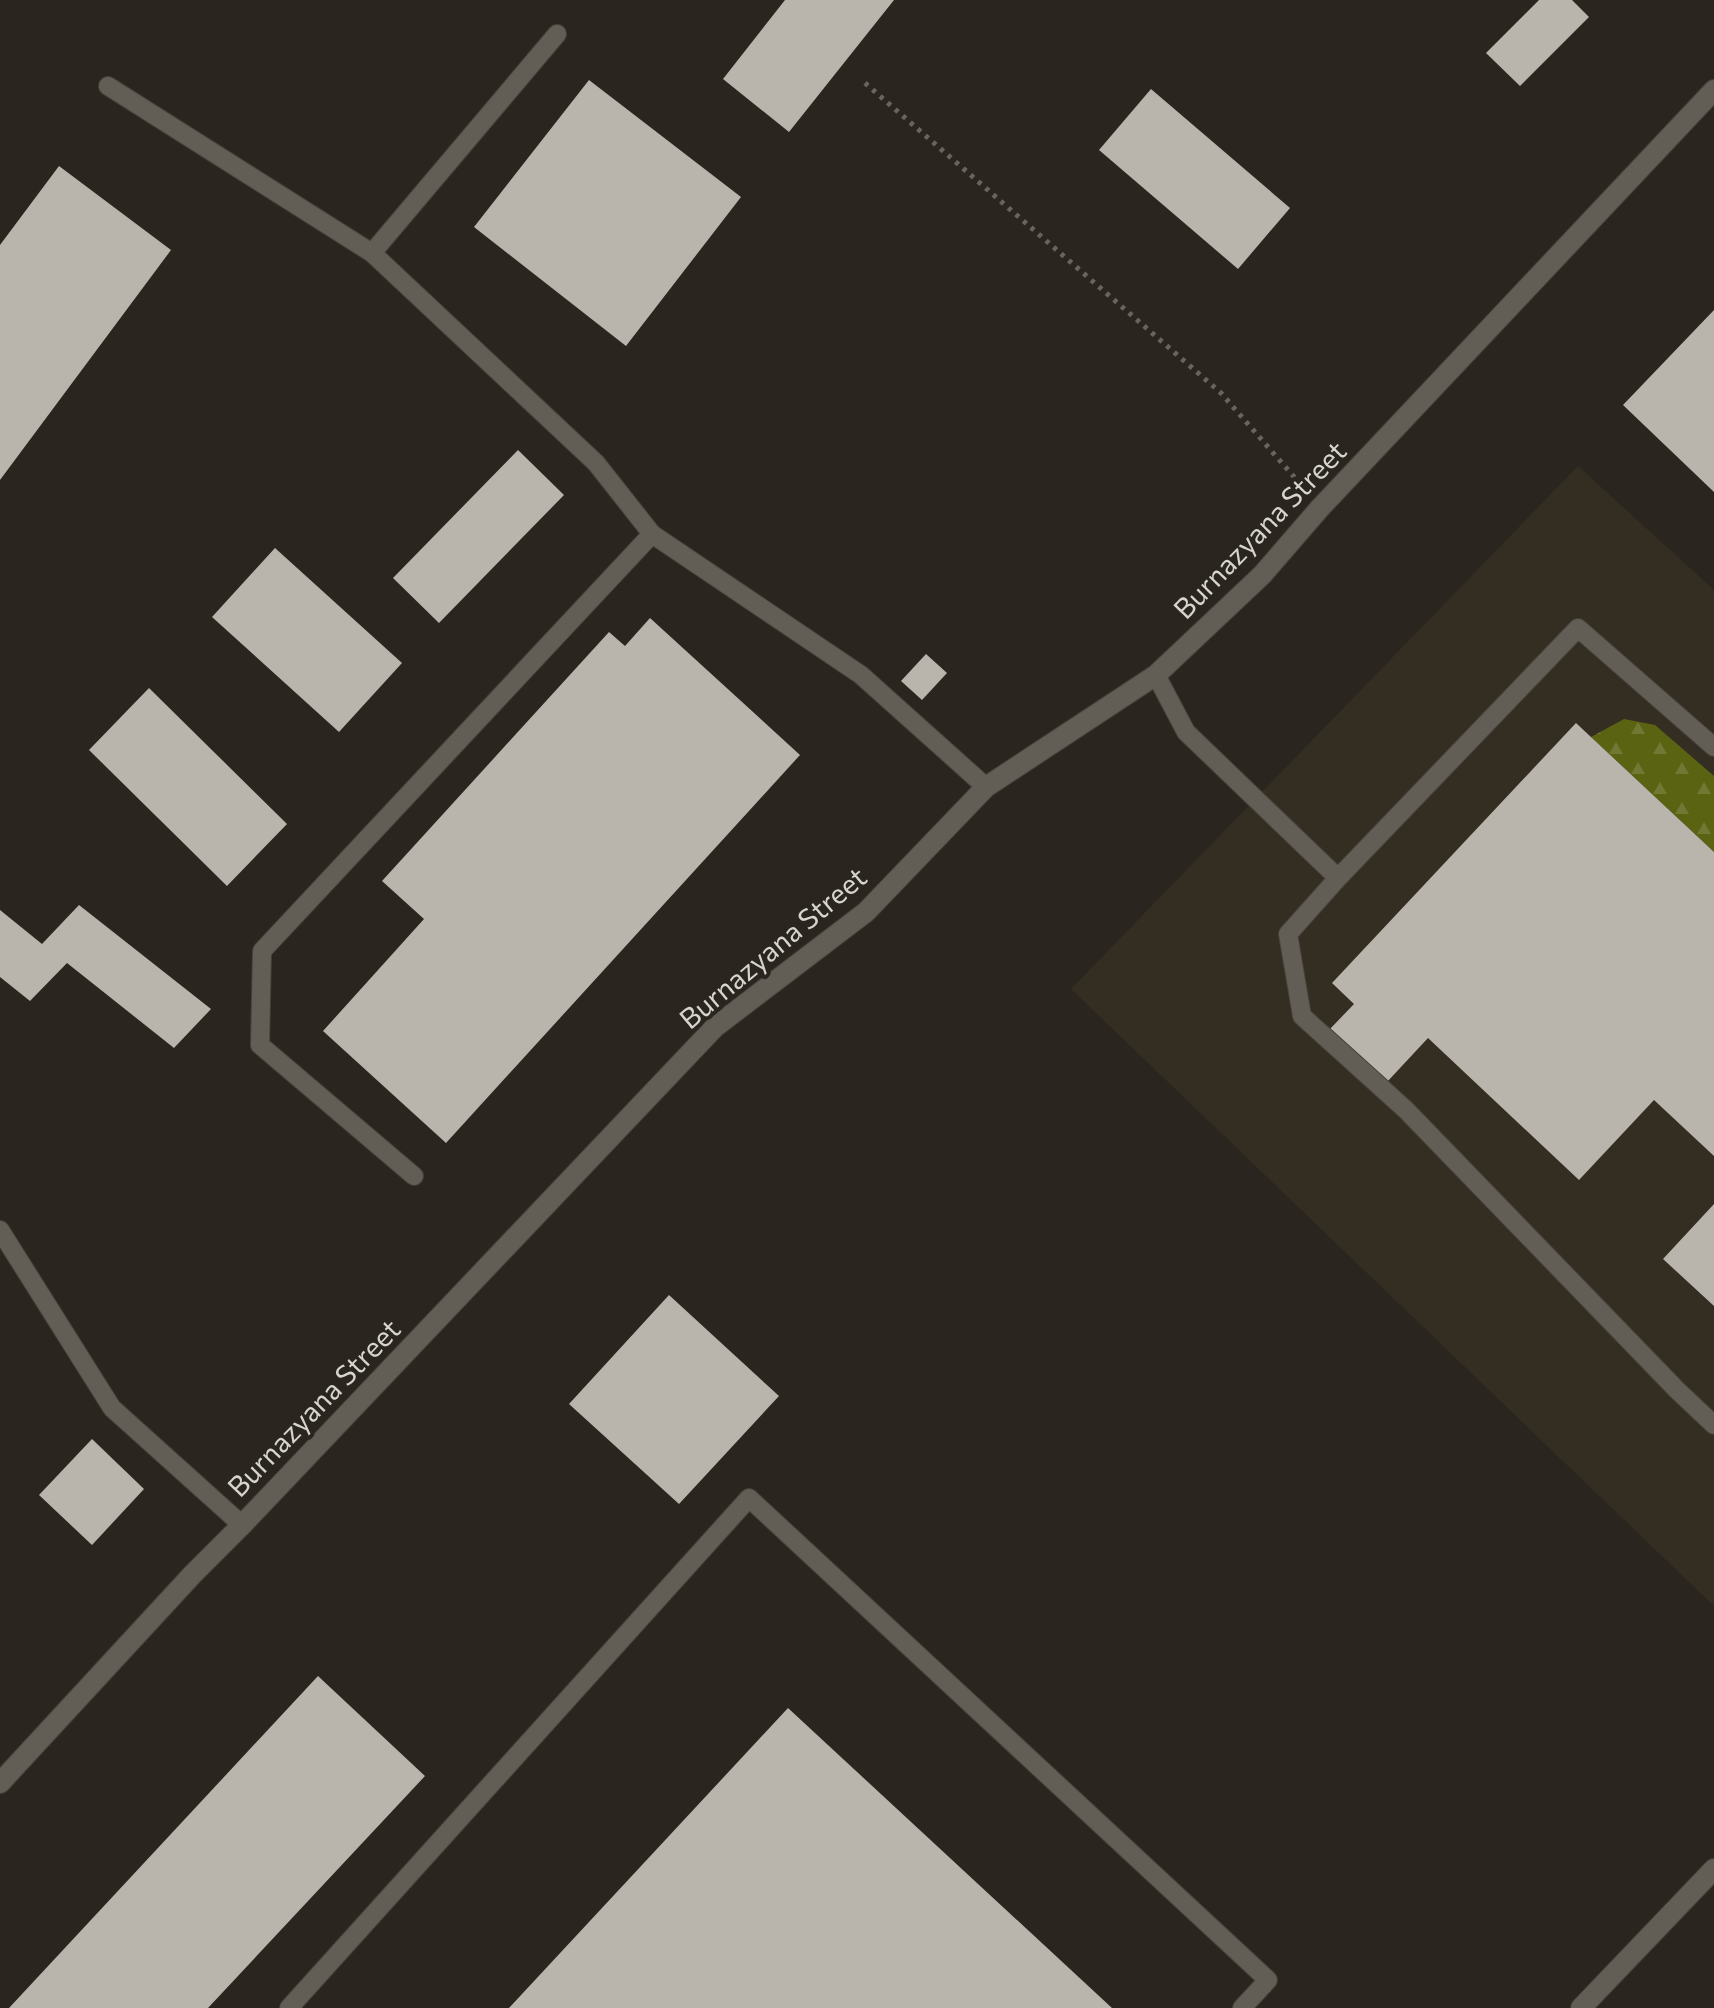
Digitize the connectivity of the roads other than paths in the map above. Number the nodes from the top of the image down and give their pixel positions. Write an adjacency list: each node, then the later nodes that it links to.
1 (557, 34): 4 (lane)
2 (108, 86): 4 (lane)
3 (1714, 90): 6 (street, Burnazyana Street)
4 (372, 253): 5 (lane)
5 (652, 534): 8 (lane); 10 (lane)
6 (1156, 675): 8 (street, Burnazyana Street); 9 (lane)
7 (1714, 747): 9 (lane)
8 (986, 787): 13 (street, Burnazyana Street)
9 (1338, 878): 12 (lane)
10 (414, 1176)
11 (0, 1230): 13 (lane)
12 (1714, 1425)
13 (242, 1525): 14 (street, Burnazyana Street)
14 (0, 1783)
15 (1714, 1869): 18 (street)
16 (289, 2008): 17 (lane)
17 (1242, 2008)
18 (1581, 2008)

